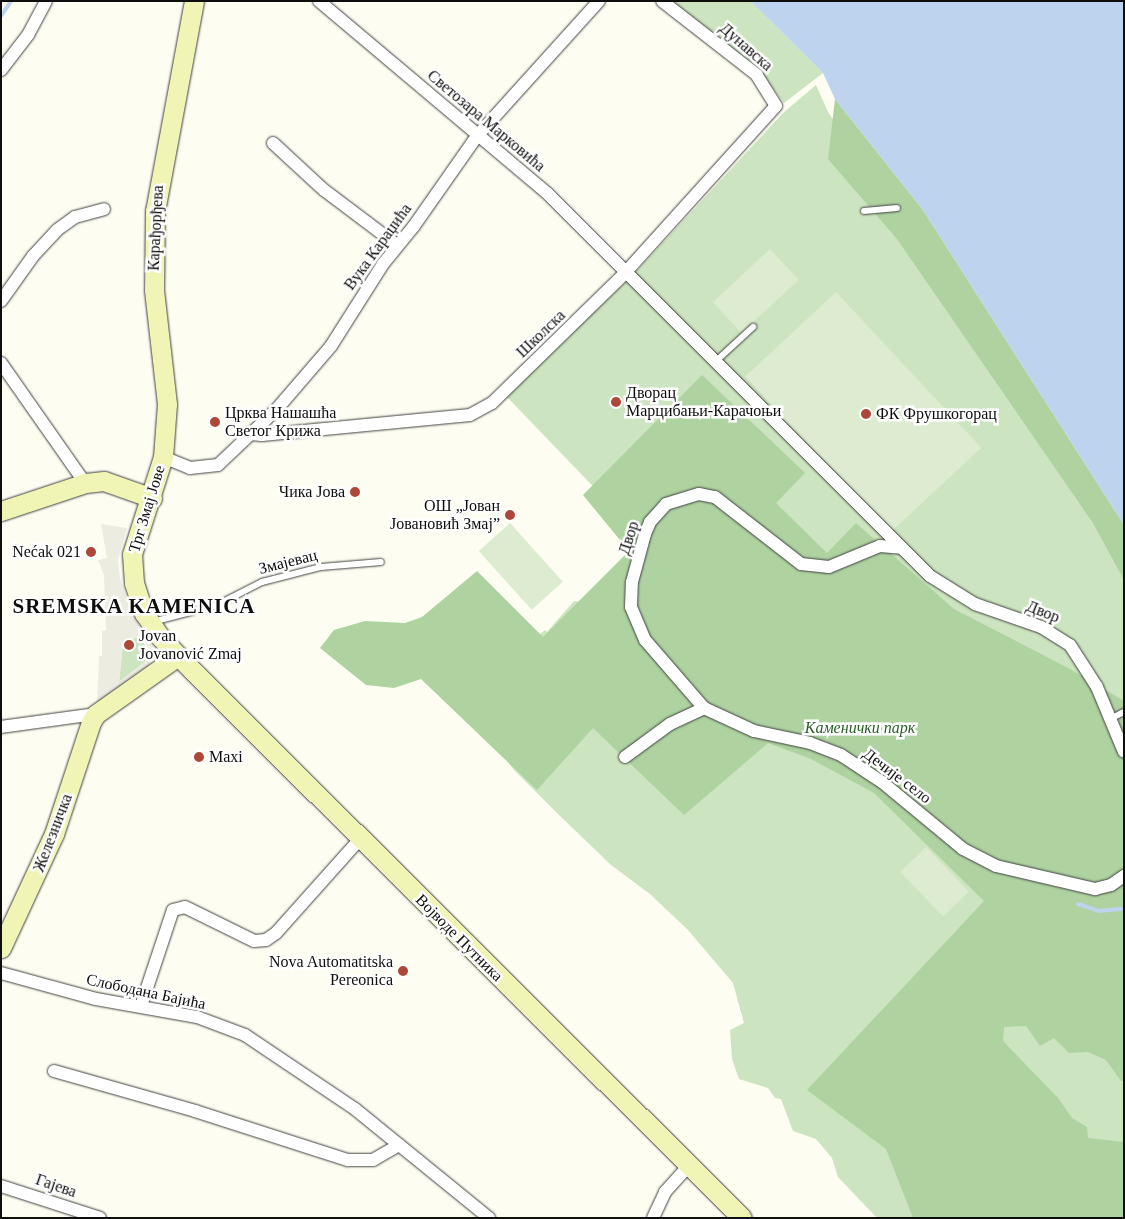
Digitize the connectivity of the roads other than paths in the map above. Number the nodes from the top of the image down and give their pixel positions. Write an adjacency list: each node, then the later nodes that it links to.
1 (46, 1): 6 (street)
2 (194, 1): 20 (main road, Карађорђева)
3 (319, 1): 8 (street, Светозара Марковића)
4 (600, 1): 8 (street, Вука Караџића)
5 (662, 1): 7 (street, Дунавска)
6 (1, 70)
7 (776, 106): 14 (street, Школска)
8 (477, 136): 13 (street, Вука Караџића); 14 (street, Светозара Марковића)
9 (273, 143): 13 (street)
10 (897, 208): 12 (lane)
11 (104, 210): 15 (street)
12 (864, 211)
13 (397, 245): 19 (street, Вука Караџића)
14 (625, 273): 18 (street, Двор); 19 (street, Школска)
15 (1, 301)
16 (753, 327): 18 (lane)
17 (1, 362): 21 (street)
18 (714, 362): 24 (street, Двор)
19 (250, 434): 20 (street, Вука Караџића)
20 (163, 457): 22 (main road, Трг Змај Јове)
21 (85, 483): 22 (main road); 23 (main road)
22 (152, 498): 26 (main road, Трг Змај Јове)
23 (1, 511)
24 (901, 548): 28 (street, Двор); 31 (street, Двор)
25 (381, 562): 26 (lane, Змајевац)
26 (149, 622): 27 (main road, Трг Змај Јове)
27 (178, 656): 30 (main road); 35 (main road, Војводе Путника)
28 (704, 708): 34 (street); 36 (street, Дечије село)
29 (1124, 712): 31 (lane)
30 (96, 714): 32 (street); 37 (main road, Железничка)
31 (1112, 718): 33 (street, Двор)
32 (1, 727)
33 (1124, 752)
34 (625, 757)
35 (360, 839): 39 (street); 42 (main road, Војводе Путника)
36 (1124, 876)
37 (1, 948)
38 (1, 973): 39 (street, Слободана Бајића)
39 (142, 1006): 41 (street, Слободана Бајића)
40 (54, 1071): 41 (street)
41 (399, 1145): 45 (street, Слободана Бајића)
42 (689, 1165): 46 (street); 47 (main road, Војводе Путника)
43 (1, 1186): 44 (street, Гајева)
44 (100, 1218)
45 (489, 1218)
46 (653, 1218)
47 (742, 1218)

